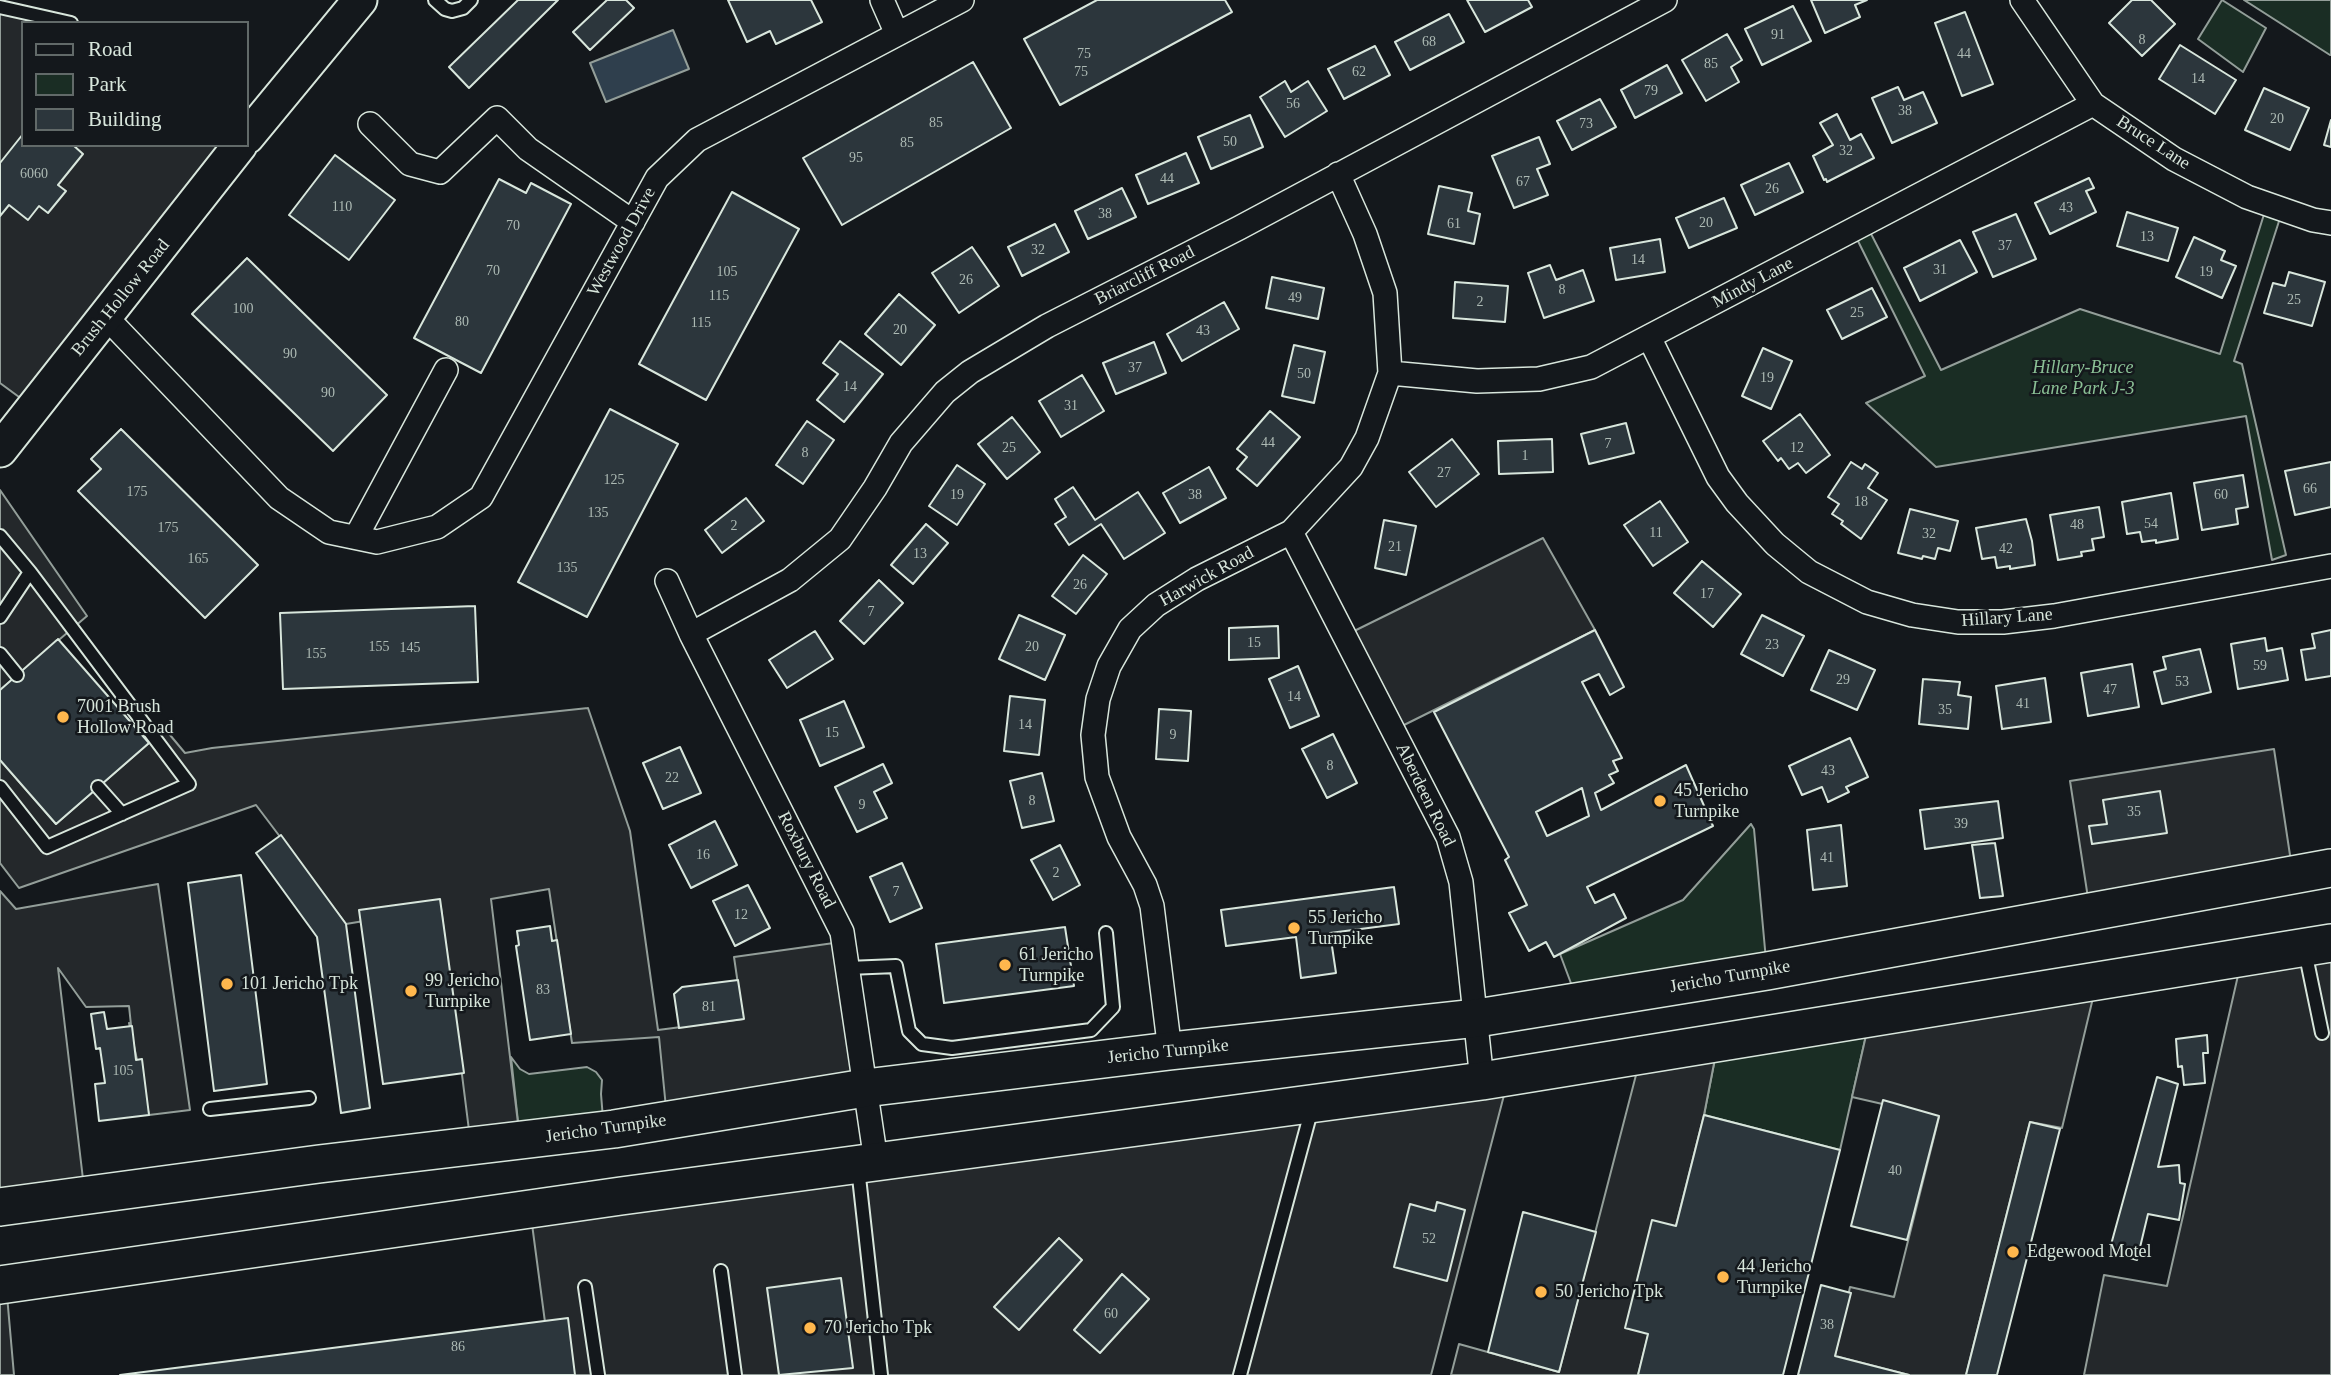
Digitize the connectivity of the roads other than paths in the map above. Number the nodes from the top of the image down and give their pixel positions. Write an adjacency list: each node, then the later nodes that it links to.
1 (360, 0): 13 (main road, Brush Hollow Road)
2 (435, 0): 3 (lane)
3 (471, 0)
4 (881, 0): 10 (street)
5 (962, 0): 10 (street, Westwood Drive)
6 (1665, 0): 15 (street, Briarcliff Road)
7 (2022, 0): 11 (street, Bruce Lane)
8 (0, 7): 9 (lane)
9 (62, 21)
10 (897, 34): 16 (street, Westwood Drive)
11 (2094, 104): 17 (street, Bruce Lane); 19 (street, Mindy Lane)
12 (370, 124): 16 (street)
13 (248, 134)
14 (237, 147): 18 (main road, Brush Hollow Road)
15 (1338, 174): 21 (street, Harwick Road); 30 (street, Briarcliff Road)
16 (633, 222): 25 (street, Westwood Drive)
17 (2331, 223)
18 (106, 317): 22 (main road, Brush Hollow Road); 25 (street, Westwood Drive)
19 (1649, 337): 21 (street, Mindy Lane); 26 (street, Hillary Lane)
20 (446, 370): 25 (street)
21 (1390, 373): 23 (street, Harwick Road)
22 (0, 450)
23 (1291, 533): 40 (street, Aberdeen Road); 43 (street, Harwick Road)
24 (0, 537): 27 (lane)
25 (356, 537)
26 (2331, 566)
27 (30, 572): 29 (lane); 35 (lane)
28 (667, 581): 30 (street, Roxbury Road)
29 (0, 617)
30 (691, 634): 39 (street, Roxbury Road)
31 (0, 654): 32 (lane)
32 (17, 675)
33 (0, 787): 35 (lane)
34 (98, 787): 35 (lane)
35 (122, 814)
36 (2331, 868): 40 (main road, Jericho Turnpike)
37 (1106, 933): 42 (lane)
38 (2317, 945): 41 (lane); 45 (main road)
39 (848, 968): 44 (lane); 46 (street, Roxbury Road)
40 (1476, 1018): 43 (main road, Jericho Turnpike); 45 (street, Aberdeen Road)
41 (2322, 1033)
42 (1093, 1045): 43 (main road, Jericho Turnpike); 44 (main road, Jericho Turnpike)
43 (1170, 1051)
44 (954, 1062): 46 (main road, Jericho Turnpike)
45 (1482, 1081): 48 (main road)
46 (865, 1088): 50 (street, Roxbury Road); 51 (main road, Jericho Turnpike)
47 (309, 1098): 49 (lane)
48 (1313, 1103): 50 (main road); 58 (lane)
49 (210, 1109)
50 (867, 1163): 53 (main road); 57 (lane)
51 (0, 1207)
52 (721, 1271): 56 (lane)
53 (0, 1285)
54 (584, 1287): 55 (lane)
55 (598, 1375)
56 (735, 1375)
57 (881, 1375)
58 (1240, 1375)

